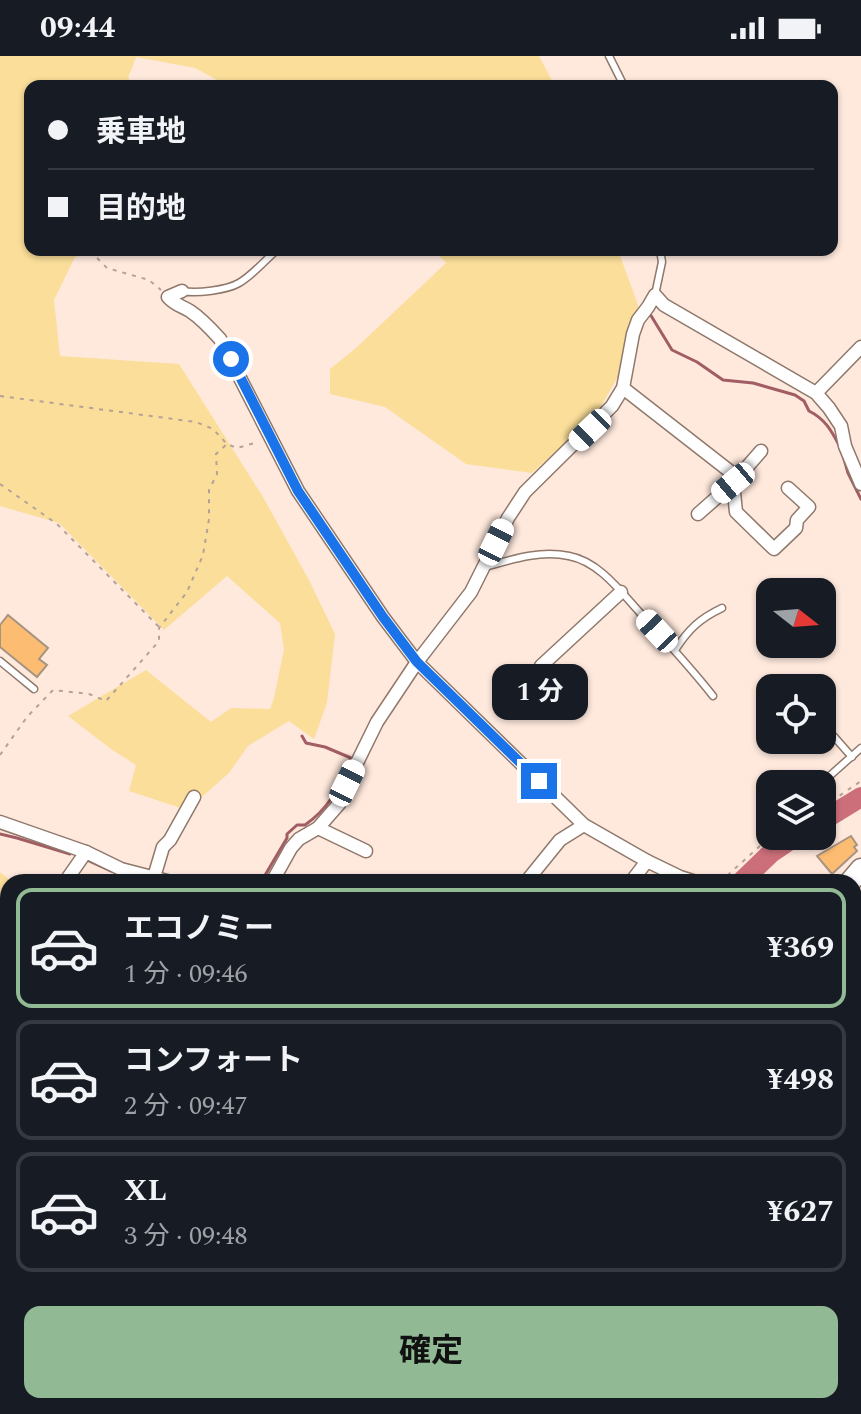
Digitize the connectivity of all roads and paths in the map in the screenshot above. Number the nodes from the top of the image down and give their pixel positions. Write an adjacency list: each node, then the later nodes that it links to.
1 (609, 56): 2 (lane)
2 (621, 80)
3 (95, 256): 8 (path)
4 (270, 256): 6 (lane)
5 (661, 256): 7 (lane)
6 (182, 291): 8 (street)
7 (655, 295): 10 (street); 11 (street)
8 (168, 297): 13 (street)
9 (861, 347): 11 (street)
10 (623, 388): 16 (street); 21 (street)
11 (816, 393): 18 (street)
12 (0, 396): 14 (path)
13 (270, 439): 14 (path); 27 (street)
14 (227, 444): 24 (path)
15 (761, 451): 16 (street)
16 (733, 483): 19 (street); 20 (street)
17 (0, 484): 24 (path)
18 (861, 484)
19 (788, 488)
20 (698, 514)
21 (484, 567): 22 (lane); 27 (street)
22 (621, 592): 25 (lane); 28 (street)
23 (722, 608): 25 (lane)
24 (159, 628): 33 (path)
25 (675, 650): 30 (lane)
26 (0, 661): 29 (lane)
27 (417, 662): 40 (street); 41 (street)
28 (541, 666)
29 (34, 689)
30 (713, 696)
31 (836, 739): 34 (lane)
32 (861, 748): 34 (lane)
33 (0, 755)
34 (852, 757): 35 (lane)
35 (836, 771)
36 (861, 781): 38 (path)
37 (194, 797): 48 (street)
38 (836, 798)
39 (0, 822): 44 (street)
40 (584, 825): 45 (street); 50 (street)
41 (318, 828): 43 (street); 49 (street)
42 (756, 850): 53 (path)
43 (366, 851)
44 (86, 852): 46 (street); 47 (street)
45 (647, 861): 51 (street); 52 (street)
46 (71, 874)
47 (142, 874)
48 (155, 874)
49 (276, 874)
50 (532, 874)
51 (637, 874)
52 (674, 874)
53 (729, 874)

